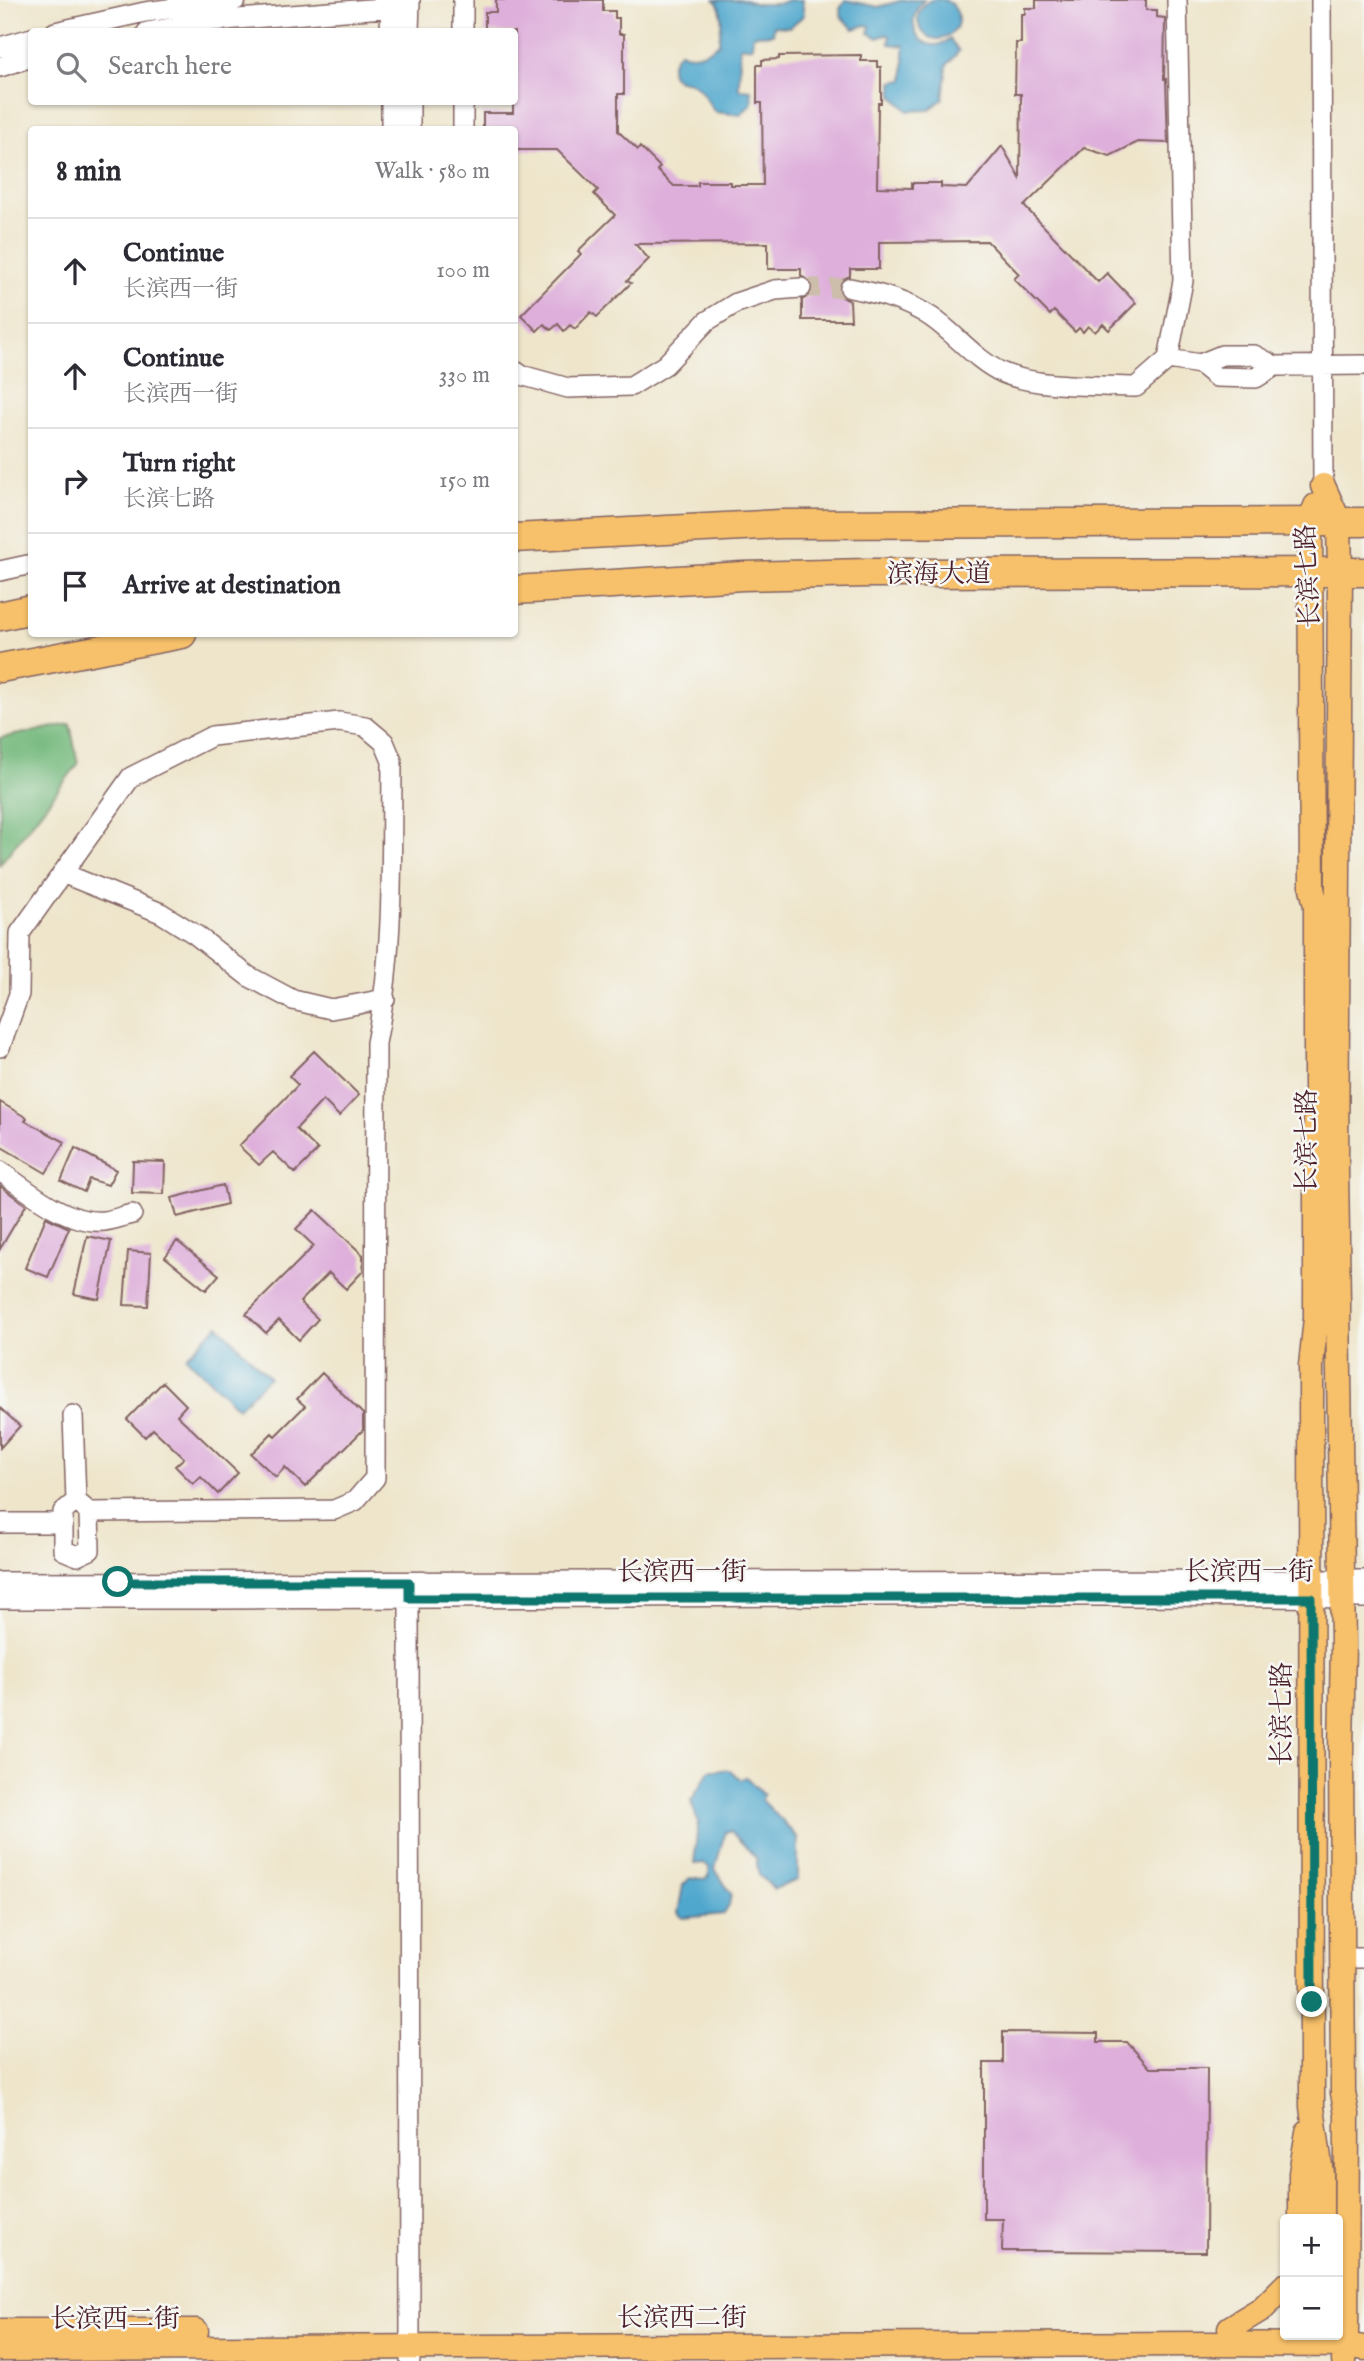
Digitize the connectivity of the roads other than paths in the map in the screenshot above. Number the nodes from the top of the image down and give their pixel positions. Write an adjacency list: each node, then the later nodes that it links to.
1 (236, 0): 6 (street)
2 (463, 0): 11 (street)
3 (1177, 0): 24 (street)
4 (1321, 0): 25 (street)
5 (400, 3): 8 (street); 9 (street); 10 (street)
6 (171, 4): 7 (street)
7 (72, 28)
8 (170, 28)
9 (391, 28)
10 (408, 28)
11 (463, 28)
12 (28, 39): 13 (street)
13 (0, 47)
14 (28, 58): 15 (street)
15 (0, 67)
16 (391, 105): 19 (street)
17 (410, 105): 20 (street)
18 (463, 105): 21 (street)
19 (391, 126)
20 (410, 126)
21 (463, 126)
22 (802, 288): 27 (street)
23 (850, 288): 24 (street)
24 (1168, 359): 25 (street)
25 (1323, 365): 26 (street); 28 (street)
26 (1364, 365)
27 (518, 373)
28 (1323, 486): 29 (main road, 长滨七路); 30 (main road, 长滨七路)
29 (1310, 522): 30 (highway, 滨海大道); 31 (highway, 滨海大道); 34 (main road, 长滨七路)
30 (1352, 522): 35 (main road, 长滨七路)
31 (518, 538)
32 (28, 565): 33 (street)
33 (0, 571)
34 (1310, 573): 35 (highway, 滨海大道); 36 (highway, 滨海大道); 53 (main road, 长滨七路)
35 (1352, 573): 54 (main road, 长滨七路)
36 (518, 590)
37 (28, 611): 38 (highway)
38 (0, 616)
39 (166, 637): 40 (highway)
40 (0, 668)
41 (62, 873): 42 (street); 42 (street); 43 (street)
42 (385, 999): 47 (street)
43 (0, 1047)
44 (0, 1171): 45 (street)
45 (132, 1214)
46 (73, 1415): 47 (street)
47 (82, 1506): 49 (street); 50 (street)
48 (0, 1523): 49 (street)
49 (63, 1523): 50 (street)
50 (77, 1556): 52 (street)
51 (0, 1582): 52 (street, 长滨西一街)
52 (78, 1582): 55 (street, 长滨西一街)
53 (1311, 1589): 54 (street, 长滨西一街); 55 (street, 长滨西一街); 58 (main road, 长滨七路)
54 (1352, 1589): 57 (main road, 长滨七路)
55 (409, 1590): 56 (street, 长滨西一街); 69 (street)
56 (0, 1599)
57 (1354, 1958): 61 (main road, 长滨七路)
58 (1312, 2107): 59 (main road); 60 (main road, 长滨七路)
59 (1301, 2214)
60 (1321, 2214)
61 (1347, 2244): 62 (main road); 67 (main road, 长滨七路)
62 (1364, 2275)
63 (1280, 2291): 64 (main road)
64 (1230, 2328): 65 (main road, 长滨西二街); 69 (main road, 长滨西二街)
65 (1280, 2328)
66 (0, 2330): 69 (main road, 长滨西二街)
67 (1340, 2342): 68 (main road, 长滨西二街)
68 (1025, 2346): 69 (main road, 长滨西二街); 71 (main road)
69 (410, 2348): 70 (main road, 长滨西二街)
70 (0, 2349)
71 (1235, 2361)

